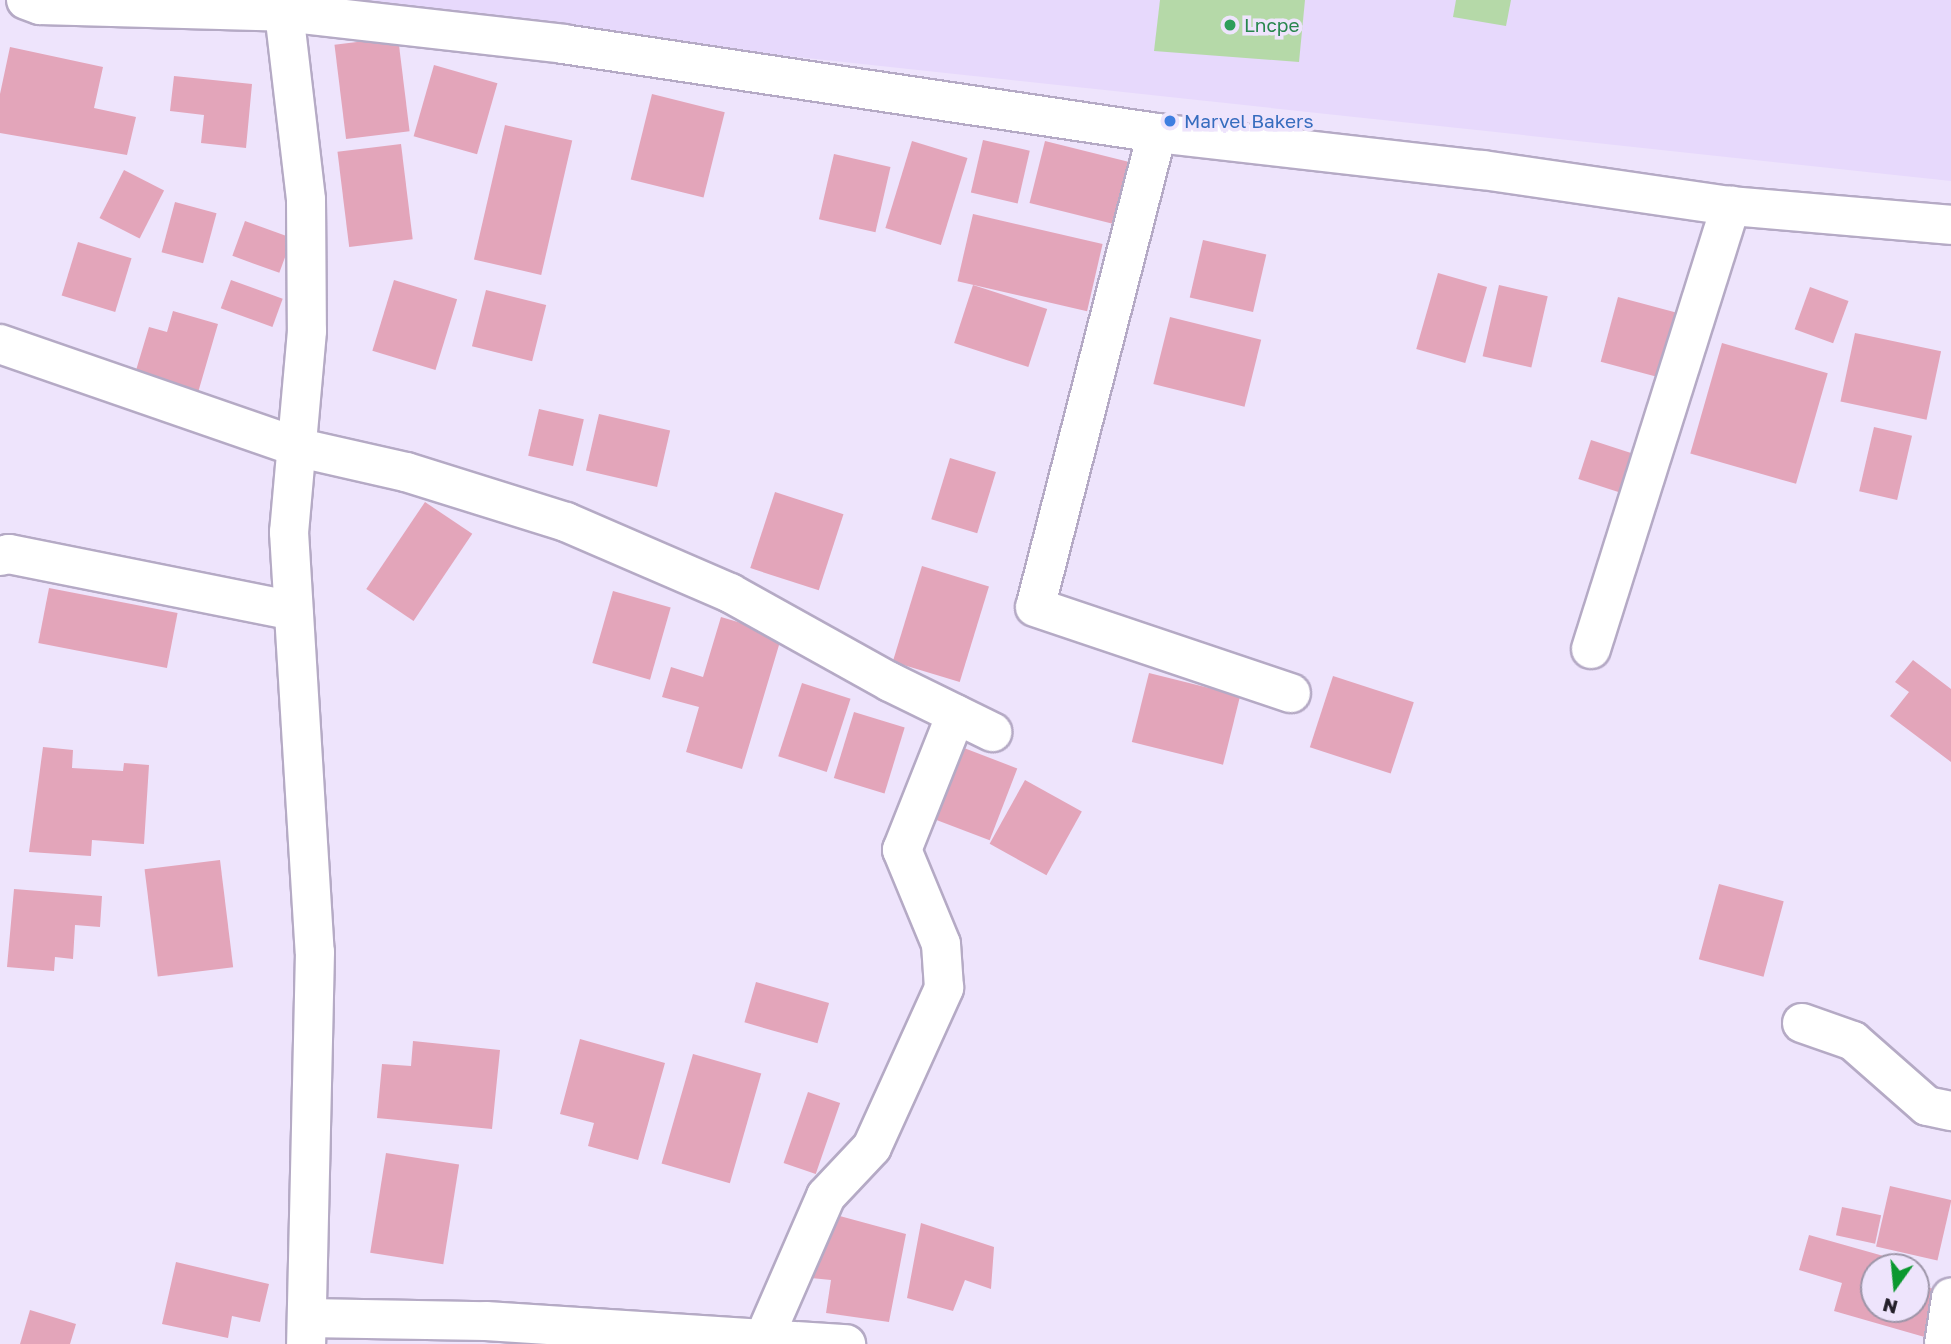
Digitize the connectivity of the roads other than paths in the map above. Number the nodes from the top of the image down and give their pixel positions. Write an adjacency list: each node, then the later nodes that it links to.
1 (26, 0): 2 (street)
2 (284, 12): 3 (street); 7 (street)
3 (1157, 132): 4 (street); 11 (street)
4 (1731, 206): 5 (street); 10 (street)
5 (1951, 225)
6 (0, 344): 7 (street)
7 (300, 448): 9 (street); 12 (street)
8 (0, 555): 9 (street)
9 (293, 611): 17 (street)
10 (1591, 649)
11 (1291, 693)
12 (956, 714): 13 (street); 18 (street)
13 (992, 732)
14 (1802, 1023): 15 (street)
15 (1951, 1111)
16 (1951, 1298): 20 (street)
17 (307, 1331): 18 (street)
18 (764, 1338): 19 (street)
19 (846, 1344)
20 (1944, 1344)

